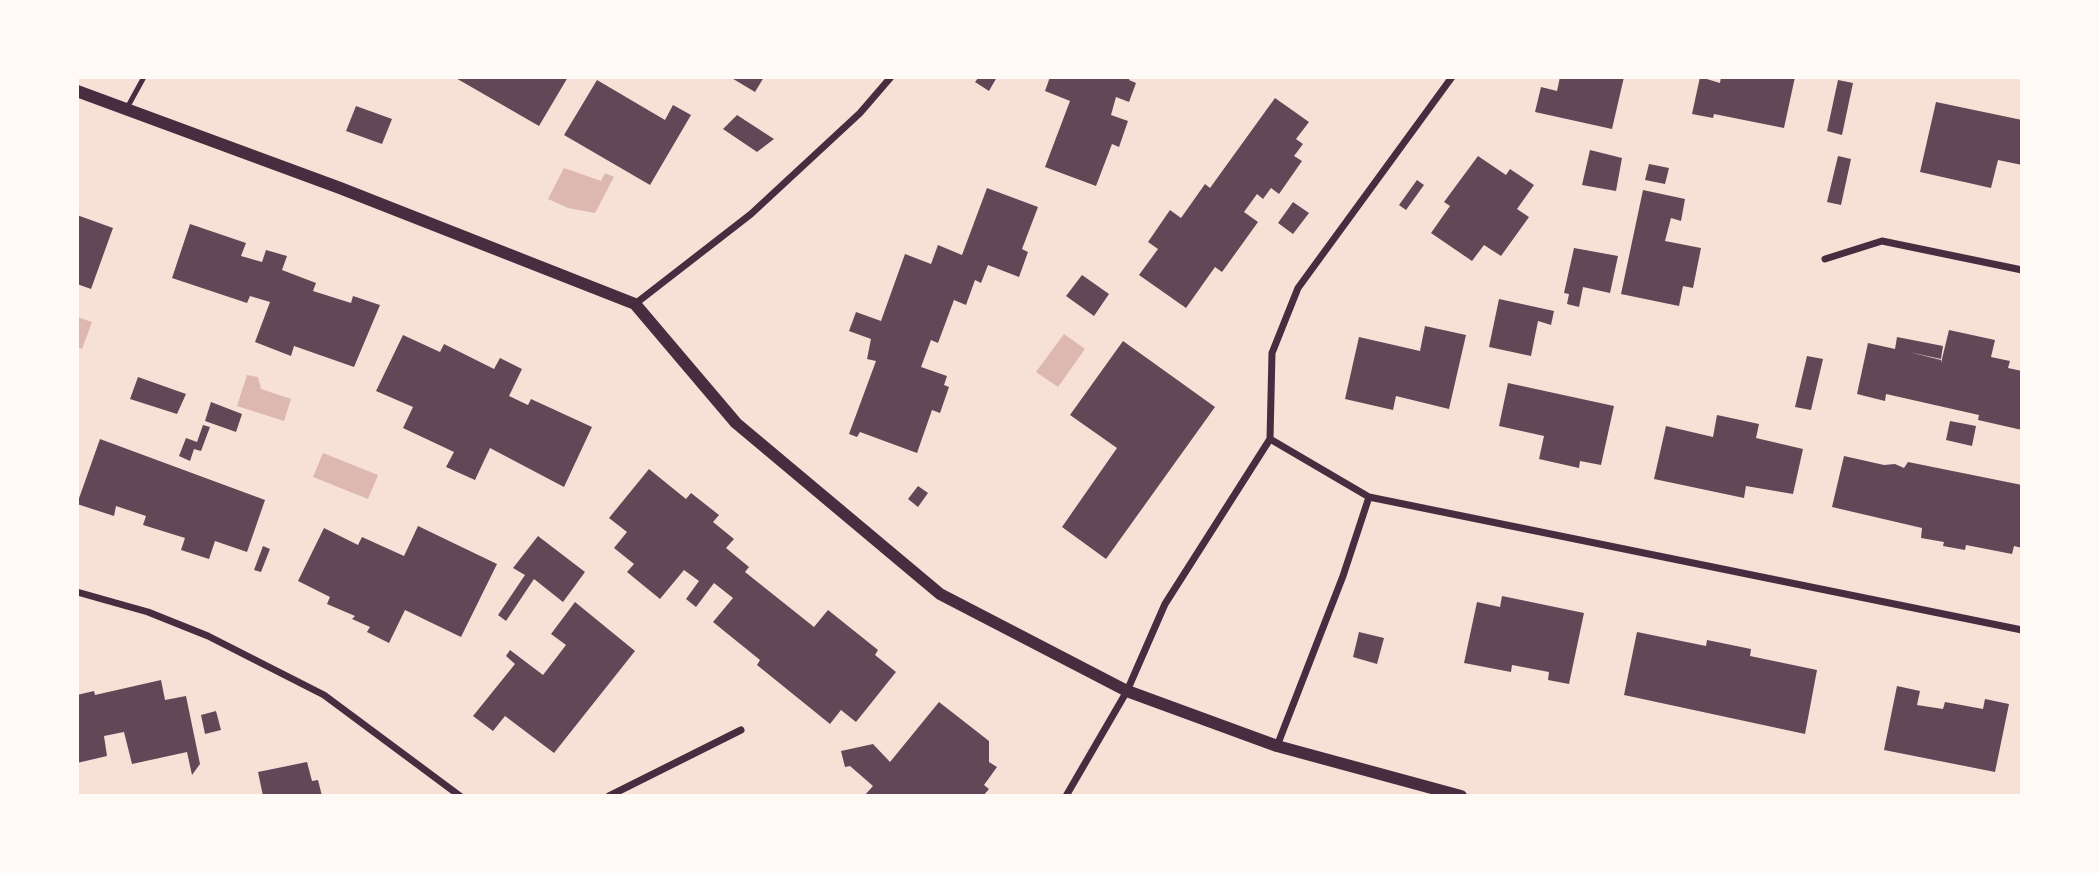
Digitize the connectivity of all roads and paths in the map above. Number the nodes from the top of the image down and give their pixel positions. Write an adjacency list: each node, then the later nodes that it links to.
1 (144, 77): 5 (lane)
2 (891, 77): 8 (street)
3 (1452, 77): 9 (street)
4 (77, 90): 5 (street)
5 (126, 109): 8 (street)
6 (1825, 259): 7 (street)
7 (2022, 270)
8 (635, 304): 13 (street)
9 (1270, 439): 10 (street); 13 (street)
10 (1369, 497): 12 (street); 15 (street)
11 (77, 592): 16 (street)
12 (2022, 630)
13 (1127, 691): 15 (street); 18 (street)
14 (741, 730): 17 (street)
15 (1277, 746): 19 (street)
16 (460, 796)
17 (609, 796)
18 (1066, 796)
19 (1461, 796)

